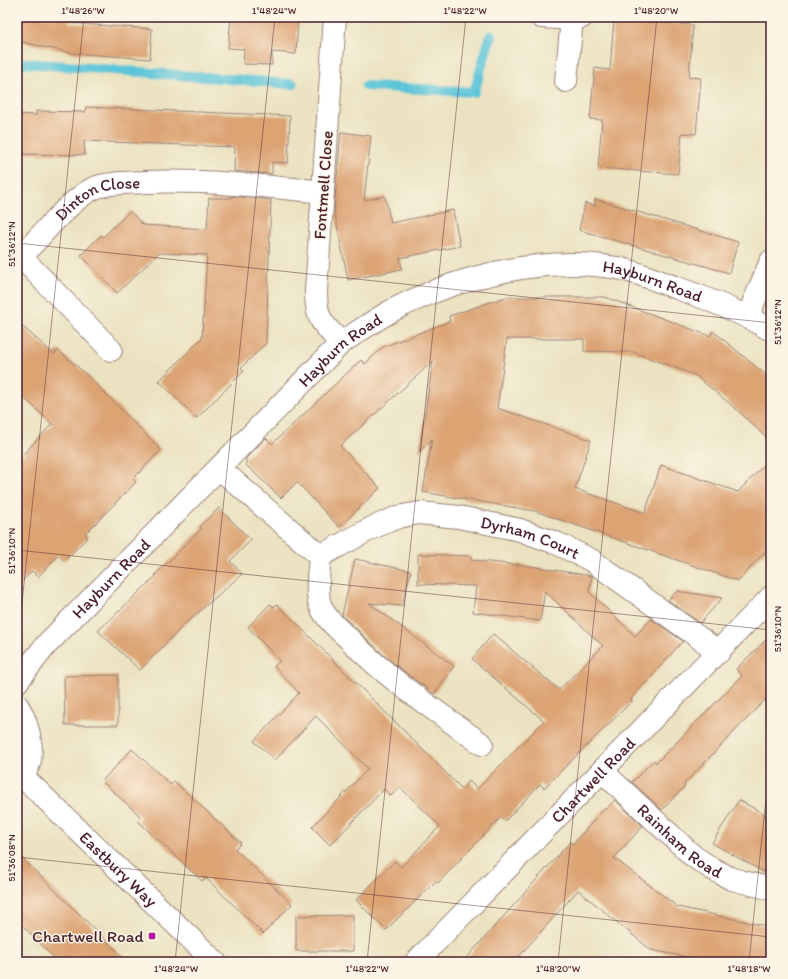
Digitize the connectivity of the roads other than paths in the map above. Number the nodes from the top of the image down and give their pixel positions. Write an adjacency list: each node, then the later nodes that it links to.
1 (335, 17): 5 (street, Fontmell Close)
2 (542, 17): 3 (street)
3 (577, 18): 4 (street)
4 (566, 81)
5 (323, 192): 9 (street, Fontmell Close); 10 (street, Dinton Close)
6 (771, 261): 7 (street)
7 (748, 316): 8 (street, Hayburn Road); 9 (street, Hayburn Road)
8 (771, 330)
9 (341, 344): 11 (street, Hayburn Road)
10 (111, 350)
11 (219, 468): 12 (street); 15 (street, Hayburn Road)
12 (320, 556): 14 (street, Dyrham Court); 17 (street)
13 (771, 597): 14 (street, Chartwell Road)
14 (719, 652): 18 (street, Chartwell Road)
15 (17, 682)
16 (17, 705): 19 (street, Eastbury Way)
17 (482, 744)
18 (602, 771): 20 (street, Rainham Road); 22 (street, Chartwell Road)
19 (20, 777): 21 (street, Eastbury Way)
20 (771, 889)
21 (215, 962)
22 (416, 962)

